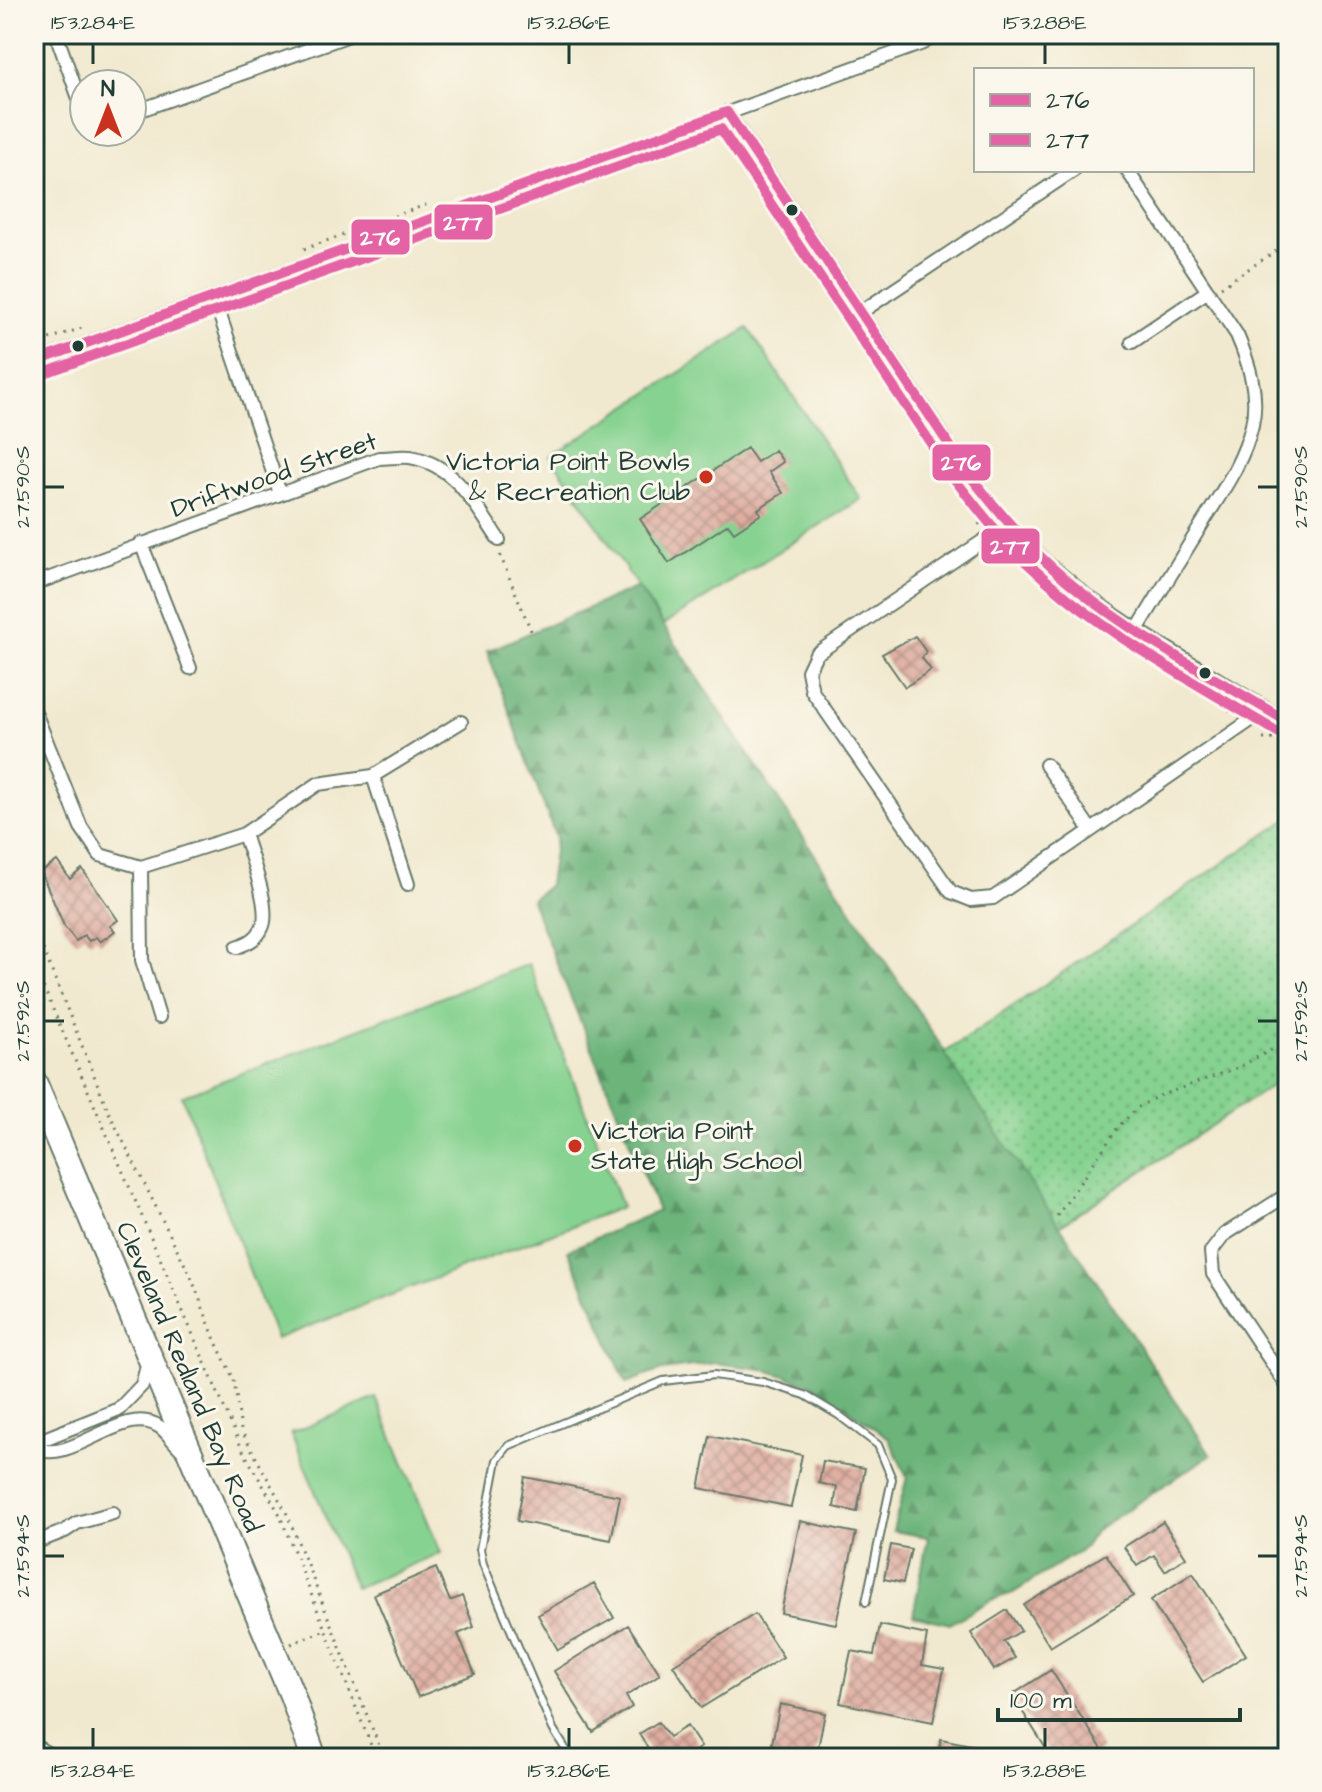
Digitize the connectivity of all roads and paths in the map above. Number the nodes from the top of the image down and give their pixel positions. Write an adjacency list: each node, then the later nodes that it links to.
1 (56, 34): 4 (street)
2 (352, 34): 5 (street)
3 (938, 34): 6 (street)
4 (68, 68)
5 (148, 107)
6 (727, 112): 12 (street); 13 (street)
7 (705, 139): 18 (path)
8 (1071, 172): 13 (street)
9 (1128, 172): 11 (street)
10 (1288, 243): 11 (path)
11 (1209, 293): 14 (street); 22 (street)
12 (214, 298): 15 (street); 16 (street)
13 (861, 312): 17 (street)
14 (1132, 342)
15 (34, 362)
16 (280, 493): 19 (street, Driftwood Street); 20 (street, Driftwood Street)
17 (1008, 524): 22 (street); 33 (street)
18 (980, 532)
19 (499, 540): 23 (path)
20 (141, 543): 21 (street, Driftwood Street); 24 (street)
21 (34, 584)
22 (1137, 630): 25 (street)
23 (532, 633)
24 (190, 668)
25 (1267, 709): 28 (street); 33 (street)
26 (34, 710): 35 (street)
27 (461, 722): 32 (street)
28 (1288, 722)
29 (1263, 739): 30 (path)
30 (1288, 744)
31 (1046, 765): 33 (street)
32 (373, 776): 34 (street); 36 (street)
33 (1091, 830)
34 (244, 834): 35 (street); 38 (street)
35 (141, 867): 40 (street)
36 (408, 884)
37 (34, 927): 52 (path)
38 (237, 947)
39 (34, 965): 53 (path)
40 (159, 1017)
41 (1288, 1041): 44 (path)
42 (34, 1082): 45 (highway, Cleveland Redland Bay Road)
43 (1288, 1194): 46 (street)
44 (1057, 1216)
45 (149, 1352): 47 (street); 48 (highway, Cleveland Redland Bay Road)
46 (1288, 1387)
47 (34, 1445): 48 (street)
48 (194, 1459): 54 (highway, Cleveland Redland Bay Road)
49 (113, 1513): 50 (street)
50 (34, 1543)
51 (866, 1602): 62 (lane)
52 (332, 1627): 53 (path); 61 (path)
53 (326, 1629): 54 (path); 60 (path)
54 (274, 1651): 55 (highway, Cleveland Redland Bay Road)
55 (292, 1695): 58 (highway, Cleveland Redland Bay Road); 59 (highway, Cleveland Redland Bay Road)
56 (34, 1742): 57 (lane)
57 (62, 1758)
58 (314, 1758)
59 (328, 1758)
60 (376, 1758)
61 (384, 1758)
62 (571, 1758)

